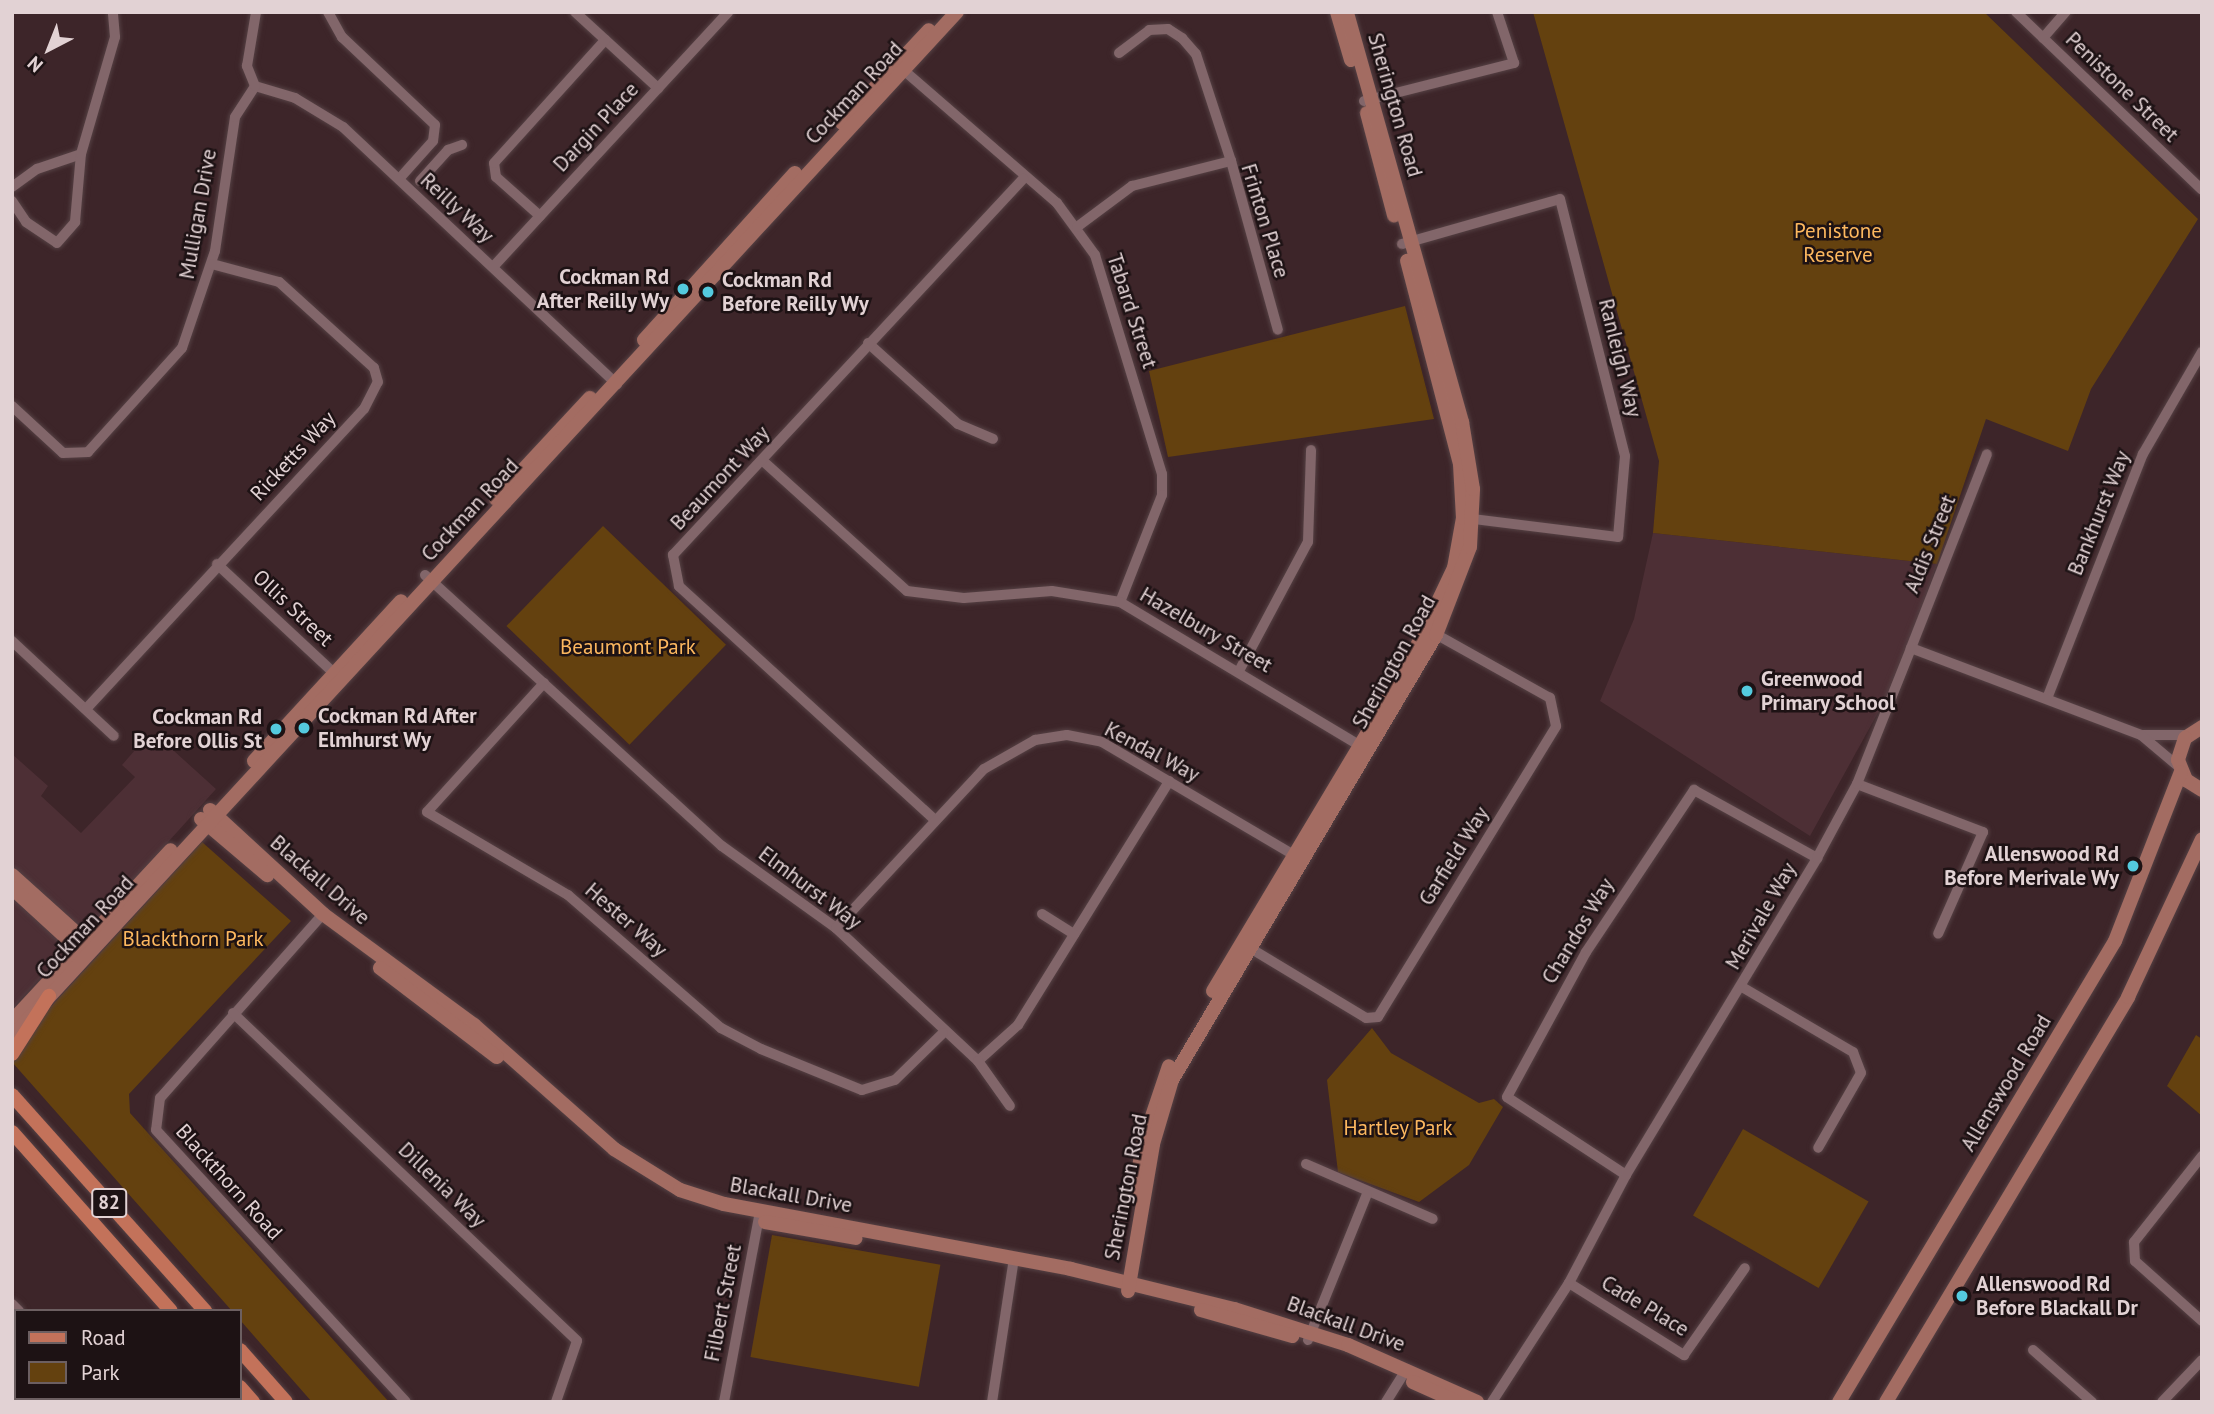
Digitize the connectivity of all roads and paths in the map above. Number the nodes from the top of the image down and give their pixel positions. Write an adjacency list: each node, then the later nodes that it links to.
1 (113, 12): 21 (street)
2 (256, 12): 17 (street)
3 (328, 12): 23 (street)
4 (575, 12): 14 (street)
5 (728, 12): 18 (street, Dargin Place)
6 (945, 12): 16 (main road, Cockman Road)
7 (957, 12): 16 (main road, Cockman Road)
8 (1337, 12): 19 (main road, Sherington Road)
9 (1347, 12): 19 (main road, Sherington Road)
10 (1497, 12): 19 (street)
11 (2016, 12): 13 (street, Penistone Street)
12 (2066, 12): 13 (street)
13 (2043, 38): 27 (street, Penistone Street)
14 (605, 40): 18 (street); 29 (street)
15 (1119, 54): 22 (street)
16 (901, 67): 24 (street, Tabard Street); 37 (main road, Cockman Road)
17 (255, 86): 23 (street, Reilly Way); 32 (street, Mulligan Drive)
18 (658, 88): 29 (street, Dargin Place)
19 (1368, 100): 31 (main road, Sherington Road)
20 (462, 145): 25 (street)
21 (81, 154): 26 (street); 28 (street)
22 (1231, 161): 30 (street, Frinton Place); 34 (street, Frinton Place)
23 (398, 179): 33 (street, Reilly Way)
24 (1023, 179): 30 (street, Tabard Street); 35 (street, Beaumont Way)
25 (419, 181)
26 (12, 187)
27 (2202, 190)
28 (12, 201)
29 (540, 216): 33 (street, Dargin Place)
30 (1077, 227): 46 (street, Tabard Street)
31 (1407, 243): 43 (main road, Sherington Road); 43 (street, Ranleigh Way)
32 (212, 264): 38 (street, Mulligan Drive); 44 (street, Ricketts Way)
33 (493, 267): 37 (street, Reilly Way)
34 (1278, 330)
35 (868, 343): 39 (street); 42 (street, Beaumont Way)
36 (2202, 352): 53 (street, Bankhurst Way)
37 (613, 381): 45 (main road, Cockman Road)
38 (12, 406)
39 (993, 439)
40 (1311, 450): 50 (street)
41 (1987, 454): 49 (street, Aldis Street)
42 (763, 461): 46 (street, Hazelbury Street); 65 (street, Beaumont Way)
43 (1469, 518): 47 (main road, Sherington Road)
44 (217, 564): 51 (street, Ollis Street); 54 (street, Ricketts Way)
45 (428, 578): 51 (main road, Cockman Road); 52 (street, Elmhurst Way)
46 (1120, 602): 50 (street, Hazelbury Street)
47 (1432, 632): 59 (main road, Sherington Road); 76 (street, Garfield Way)
48 (12, 641): 54 (street)
49 (1911, 648): 53 (street); 62 (street, Merivale Way)
50 (1239, 671): 59 (street, Hazelbury Street)
51 (337, 676): 64 (main road, Cockman Road)
52 (544, 683): 73 (street, Elmhurst Way); 82 (street, Hester Way)
53 (2048, 696): 57 (street)
54 (86, 709): 58 (street)
55 (2202, 715): 56 (main road)
56 (2194, 731): 57 (street); 60 (main road, Allenswood Road)
57 (2141, 735): 60 (street)
58 (114, 736)
59 (1365, 748): 67 (main road, Sherington Road)
60 (2180, 770): 63 (main road); 117 (main road, Allenswood Road)
61 (1169, 781): 65 (street, Kendal Way); 67 (street, Kendal Way); 74 (street)
62 (1857, 784): 68 (street, Merivale Way); 75 (street)
63 (2202, 790)
64 (209, 817): 72 (main road, Blackall Drive); 77 (main road, Cockman Road)
65 (935, 821): 73 (street, Kendal Way)
66 (2202, 839): 118 (main road)
67 (1297, 857): 76 (main road, Sherington Road)
68 (1817, 858): 78 (street, Merivale Way); 92 (street, Chandos Way)
69 (12, 875): 77 (main road)
70 (12, 888): 77 (main road)
71 (1042, 914): 74 (street)
72 (321, 917): 80 (street, Blackthorn Road); 94 (main road, Blackall Drive)
73 (836, 928): 82 (street, Elmhurst Way)
74 (1074, 934): 85 (street)
75 (1938, 934)
76 (1246, 945): 99 (main road, Sherington Road)
77 (87, 949): 79 (main road, Cockman Road); 81 (main road, Cockman Road)
78 (1742, 987): 89 (street); 92 (street, Merivale Way)
79 (49, 996): 83 (main road, Cockman Road); 84 (main road)
80 (233, 1013): 109 (street, Blackthorn Road); 110 (street, Dillenia Way)
81 (12, 1021)
82 (943, 1034): 85 (street, Elmhurst Way)
83 (12, 1037)
84 (12, 1054)
85 (978, 1061): 87 (street)
86 (12, 1095): 101 (main road, 82)
87 (1010, 1106)
88 (12, 1132): 100 (main road, 82)
89 (1818, 1148)
90 (2202, 1156): 102 (street)
91 (1306, 1164): 93 (street)
92 (1626, 1175): 98 (street, Merivale Way)
93 (1367, 1194): 95 (street); 103 (street)
94 (759, 1216): 96 (main road, Blackall Drive); 111 (street, Filbert Street)
95 (1433, 1219)
96 (1014, 1262): 99 (main road, Blackall Drive); 112 (street)
97 (1745, 1268): 98 (street, Cade Place)
98 (1569, 1283): 116 (street, Merivale Way)
99 (1124, 1286): 103 (main road, Blackall Drive)
100 (169, 1309)
101 (203, 1309)
102 (2202, 1321)
103 (1310, 1336): 107 (main road, Blackall Drive)
104 (2034, 1349): 119 (street)
105 (242, 1352): 108 (main road)
106 (2202, 1360): 120 (street)
107 (1404, 1373): 113 (street); 114 (main road, Blackall Drive); 115 (main road, Blackall Drive)
108 (286, 1402)
109 (406, 1402)
110 (556, 1402)
111 (724, 1402)
112 (992, 1402)
113 (1385, 1402)
114 (1456, 1402)
115 (1477, 1402)
116 (1492, 1402)
117 (1839, 1402)
118 (1886, 1402)
119 (2092, 1402)
120 (2162, 1402)

